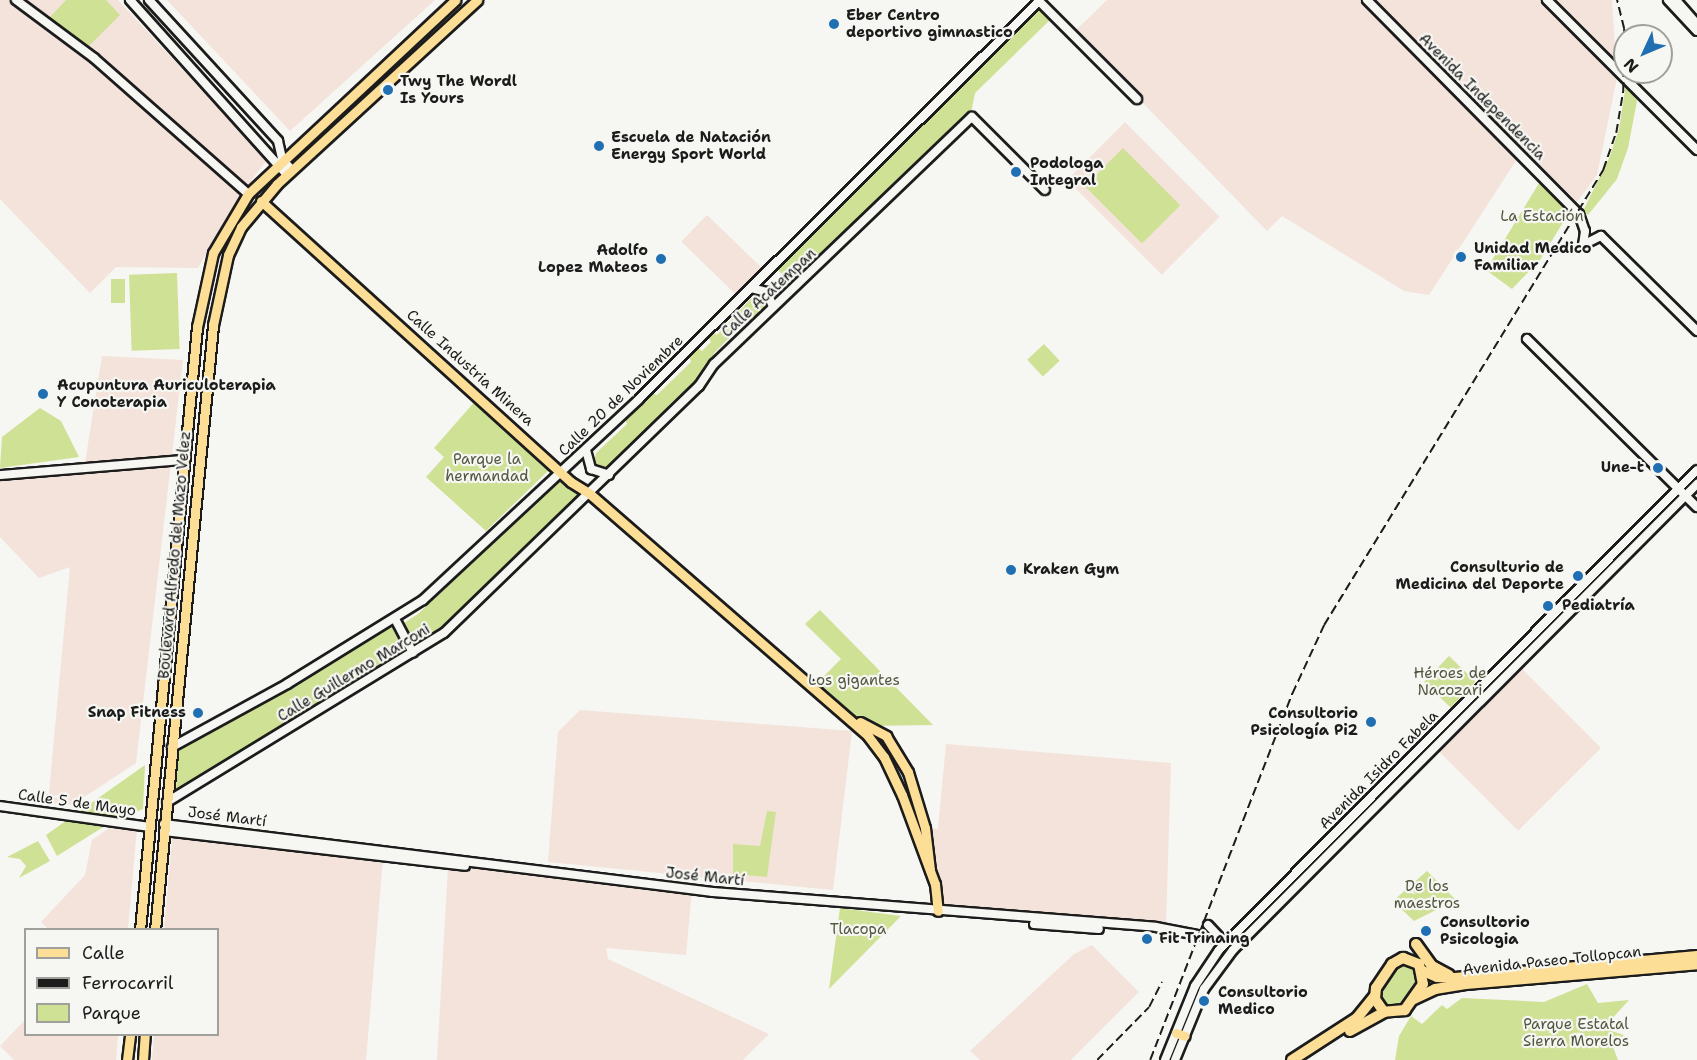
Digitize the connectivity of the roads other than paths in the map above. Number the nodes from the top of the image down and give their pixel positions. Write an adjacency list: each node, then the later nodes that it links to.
1 (16, 0): 20 (main road)
2 (131, 0): 15 (main road)
3 (149, 0): 14 (main road)
4 (455, 0): 17 (main road, Boulevard Alfredo del Mazo Velez)
5 (477, 0): 18 (main road, Boulevard Alfredo del Mazo Velez)
6 (1367, 0): 24 (main road, Avenida Independencia)
7 (1547, 0): 16 (main road)
8 (1668, 0): 12 (main road)
9 (1676, 0): 11 (main road)
10 (1038, 1): 13 (main road); 22 (main road, Calle 20 de Noviembre)
11 (1697, 24)
12 (1697, 31)
13 (1137, 99)
14 (266, 128): 15 (main road); 17 (main road)
15 (256, 138): 17 (main road)
16 (1697, 150)
17 (280, 161): 18 (main road); 20 (main road, Boulevard Alfredo del Mazo Velez)
18 (289, 173): 21 (main road, Boulevard Alfredo del Mazo Velez)
19 (1044, 190): 23 (main road, Calle Acatempan)
20 (248, 194): 27 (main road, Boulevard Alfredo del Mazo Velez)
21 (261, 201): 28 (main road, Calle Industria Minera); 39 (main road, Boulevard Alfredo del Mazo Velez)
22 (751, 288): 23 (main road); 26 (main road, Calle 20 de Noviembre)
23 (773, 307): 31 (main road, Calle Acatempan)
24 (1697, 331)
25 (1527, 339): 33 (main road)
26 (586, 450): 28 (main road, Calle 20 de Noviembre); 31 (main road)
27 (183, 460): 30 (main road); 42 (main road, Boulevard Alfredo del Mazo Velez)
28 (562, 470): 34 (main road, Calle Industria Minera); 36 (main road, Calle 20 de Noviembre)
29 (1697, 470): 33 (main road, Avenida Isidro Fabela)
30 (0, 475)
31 (609, 475): 34 (main road, Calle Acatempan)
32 (1697, 484): 33 (main road, Avenida Isidro Fabela)
33 (1682, 492): 35 (main road); 51 (main road, Avenida Isidro Fabela); 61 (main road, Avenida Isidro Fabela)
34 (590, 494): 37 (main road, Calle Guillermo Marconi); 38 (main road, Calle Industria Minera)
35 (1697, 507)
36 (395, 619): 37 (main road); 39 (main road, Calle 20 de Noviembre)
37 (413, 653): 40 (main road, Calle Guillermo Marconi)
38 (870, 732): 44 (main road); 44 (main road)
39 (172, 747): 40 (main road, Boulevard Alfredo del Mazo Velez)
40 (167, 802): 43 (main road, Boulevard Alfredo del Mazo Velez)
41 (0, 806): 42 (main road, Calle 5 de Mayo)
42 (150, 827): 48 (main road, Boulevard Alfredo del Mazo Velez)
43 (164, 827): 45 (main road, José Martí); 49 (main road, Boulevard Alfredo del Mazo Velez)
44 (930, 870): 46 (main road)
45 (906, 909): 46 (main road, José Martí); 50 (main road, José Martí)
46 (938, 911): 50 (main road, José Martí)
47 (1208, 925): 51 (main road)
48 (140, 928)
49 (155, 928)
50 (1167, 931): 51 (main road, José Martí)
51 (1223, 939): 61 (main road, Avenida Isidro Fabela)
52 (1416, 944): 57 (highway)
53 (1697, 956): 54 (highway, Avenida Paseo Tollopcan)
54 (1671, 960): 55 (highway, Avenida Paseo Tollopcan); 57 (highway, Avenida Paseo Tollopcan); 59 (highway, Avenida Paseo Tollopcan)
55 (1697, 964)
56 (1423, 971): 57 (highway, Avenida Paseo Tollopcan); 58 (highway); 59 (highway)
57 (1455, 978)
58 (1374, 996): 60 (highway); 68 (highway)
59 (1414, 999): 60 (highway)
60 (1384, 1012): 69 (highway)
61 (1180, 1035): 66 (main road, Avenida Isidro Fabela); 67 (main road, Avenida Isidro Fabela)
62 (130, 1036): 64 (main road)
63 (145, 1036): 65 (main road)
64 (127, 1060)
65 (143, 1060)
66 (1165, 1060)
67 (1176, 1060)
68 (1292, 1060)
69 (1304, 1060)

